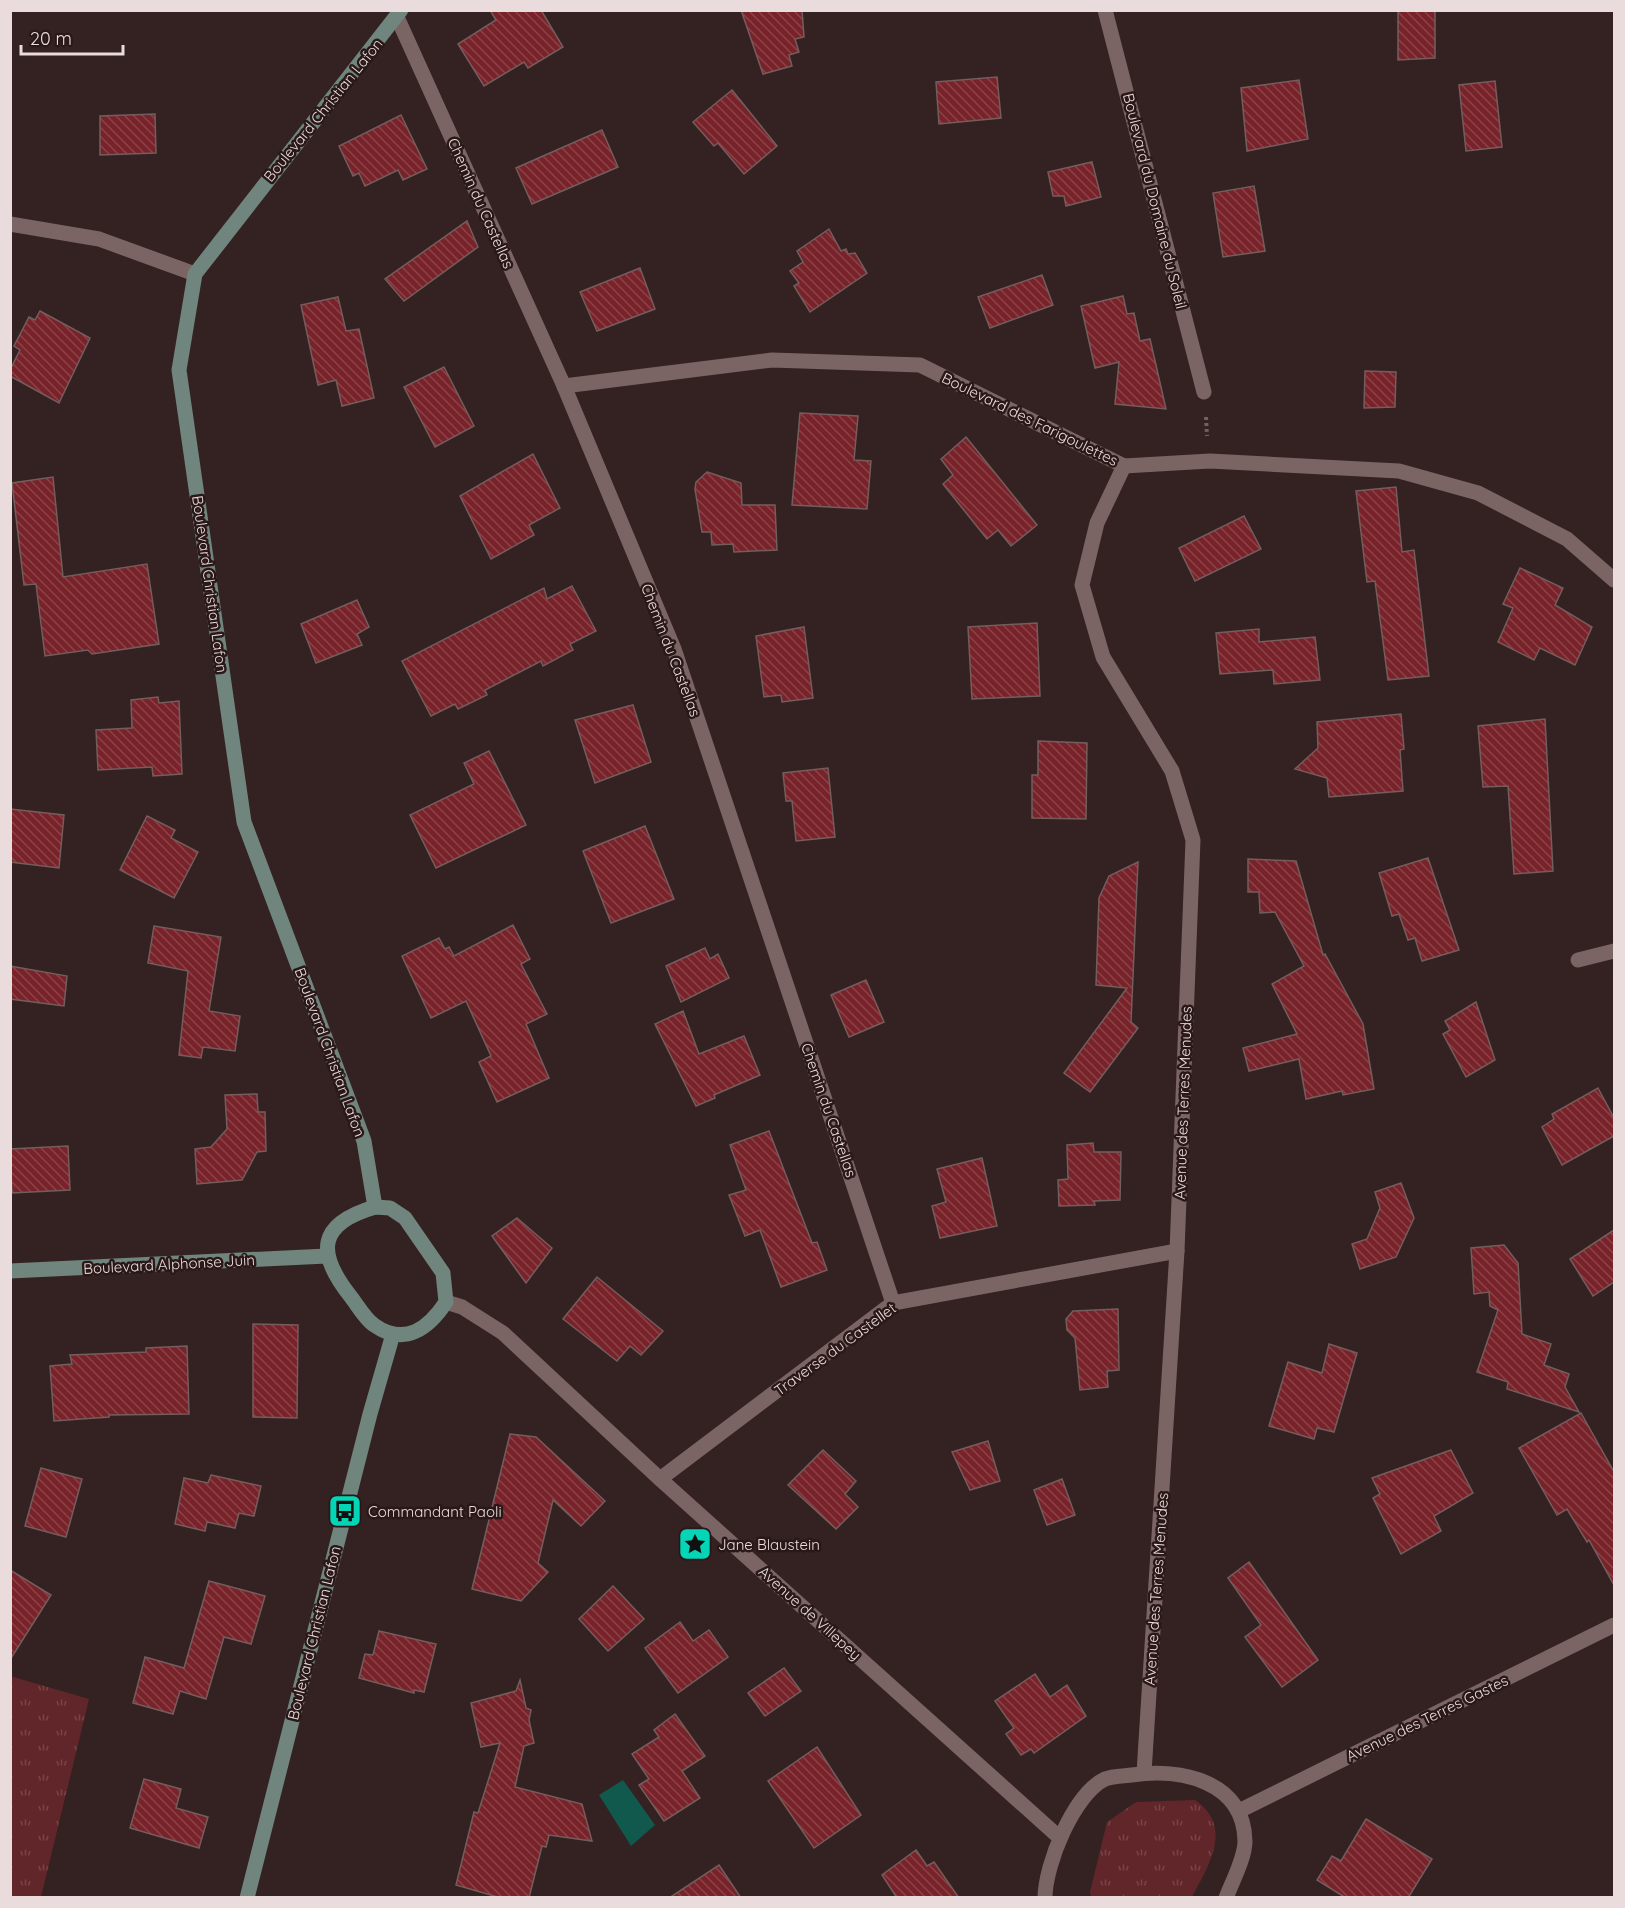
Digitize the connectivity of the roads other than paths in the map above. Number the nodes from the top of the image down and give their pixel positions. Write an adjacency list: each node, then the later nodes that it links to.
1 (1106, 10): 6 (street, Boulevard du Domaine du Soleil)
2 (399, 14): 4 (street, Boulevard Christian Lafon); 5 (street, Chemin du Castellas)
3 (10, 224): 4 (street)
4 (195, 274): 11 (street, Boulevard Christian Lafon)
5 (564, 386): 7 (street, Boulevard des Farigoulettes); 16 (street, Chemin du Castellas)
6 (1204, 392)
7 (1124, 466): 8 (street, Boulevard des Farigoulettes); 12 (street, Avenue des Terres Menudes)
8 (1614, 580)
9 (1614, 951): 10 (street)
10 (1578, 960)
11 (375, 1207): 13 (street); 15 (street)
12 (1177, 1251): 16 (street, Traverse du Castellet); 20 (street, Avenue des Terres Menudes)
13 (327, 1256): 14 (street, Boulevard Alphonse Juin); 17 (street)
14 (10, 1271)
15 (446, 1302): 17 (street); 18 (street, Avenue de Villepey)
16 (893, 1303): 18 (street, Traverse du Castellet)
17 (393, 1334): 23 (street, Boulevard Christian Lafon)
18 (660, 1479): 22 (street, Avenue de Villepey)
19 (1614, 1625): 21 (street, Avenue des Terres Gastes)
20 (1144, 1773): 21 (street); 22 (street)
21 (1239, 1811): 25 (street)
22 (1060, 1838): 24 (street)
23 (247, 1898)
24 (1045, 1898)
25 (1226, 1898)

